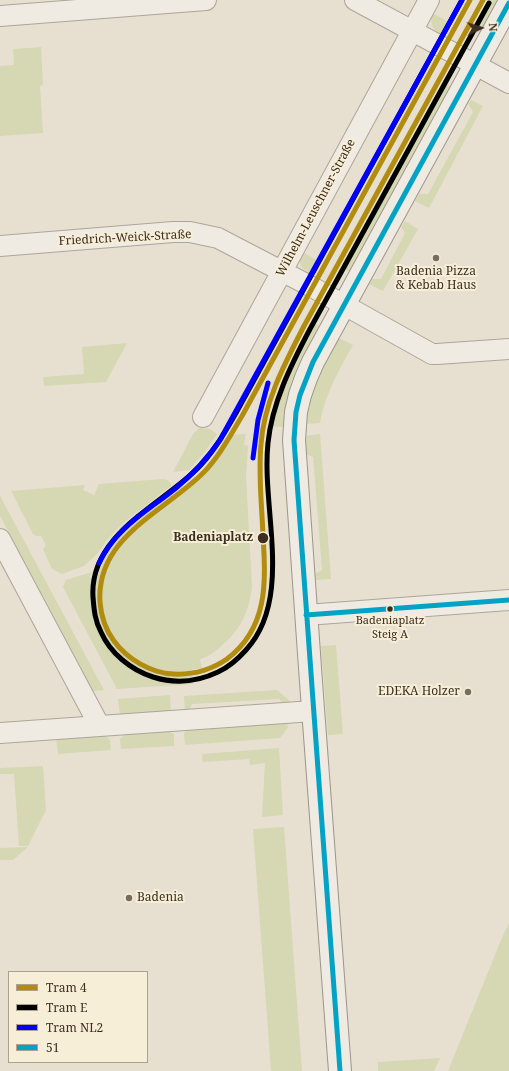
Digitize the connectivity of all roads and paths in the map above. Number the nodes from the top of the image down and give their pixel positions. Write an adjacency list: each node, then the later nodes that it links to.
1 (206, 0): 5 (street)
2 (355, 0): 6 (street)
3 (429, 0): 6 (street, Wilhelm-Leuschner-Straße)
4 (509, 2): 7 (street)
5 (0, 16)
6 (412, 30): 7 (street); 10 (street, Wilhelm-Leuschner-Straße)
7 (476, 64): 8 (street); 11 (street)
8 (509, 83)
9 (0, 246): 10 (street, Friedrich-Weick-Straße)
10 (283, 271): 11 (street, Friedrich-Weick-Straße); 13 (street, Wilhelm-Leuschner-Straße)
11 (344, 304): 12 (street, Friedrich-Weick-Straße); 16 (street)
12 (509, 349)
13 (204, 417)
14 (0, 539): 18 (street)
15 (509, 600): 16 (street)
16 (306, 615): 17 (street)
17 (313, 711): 18 (street); 20 (street)
18 (99, 725): 19 (street)
19 (0, 733)
20 (340, 1071)

